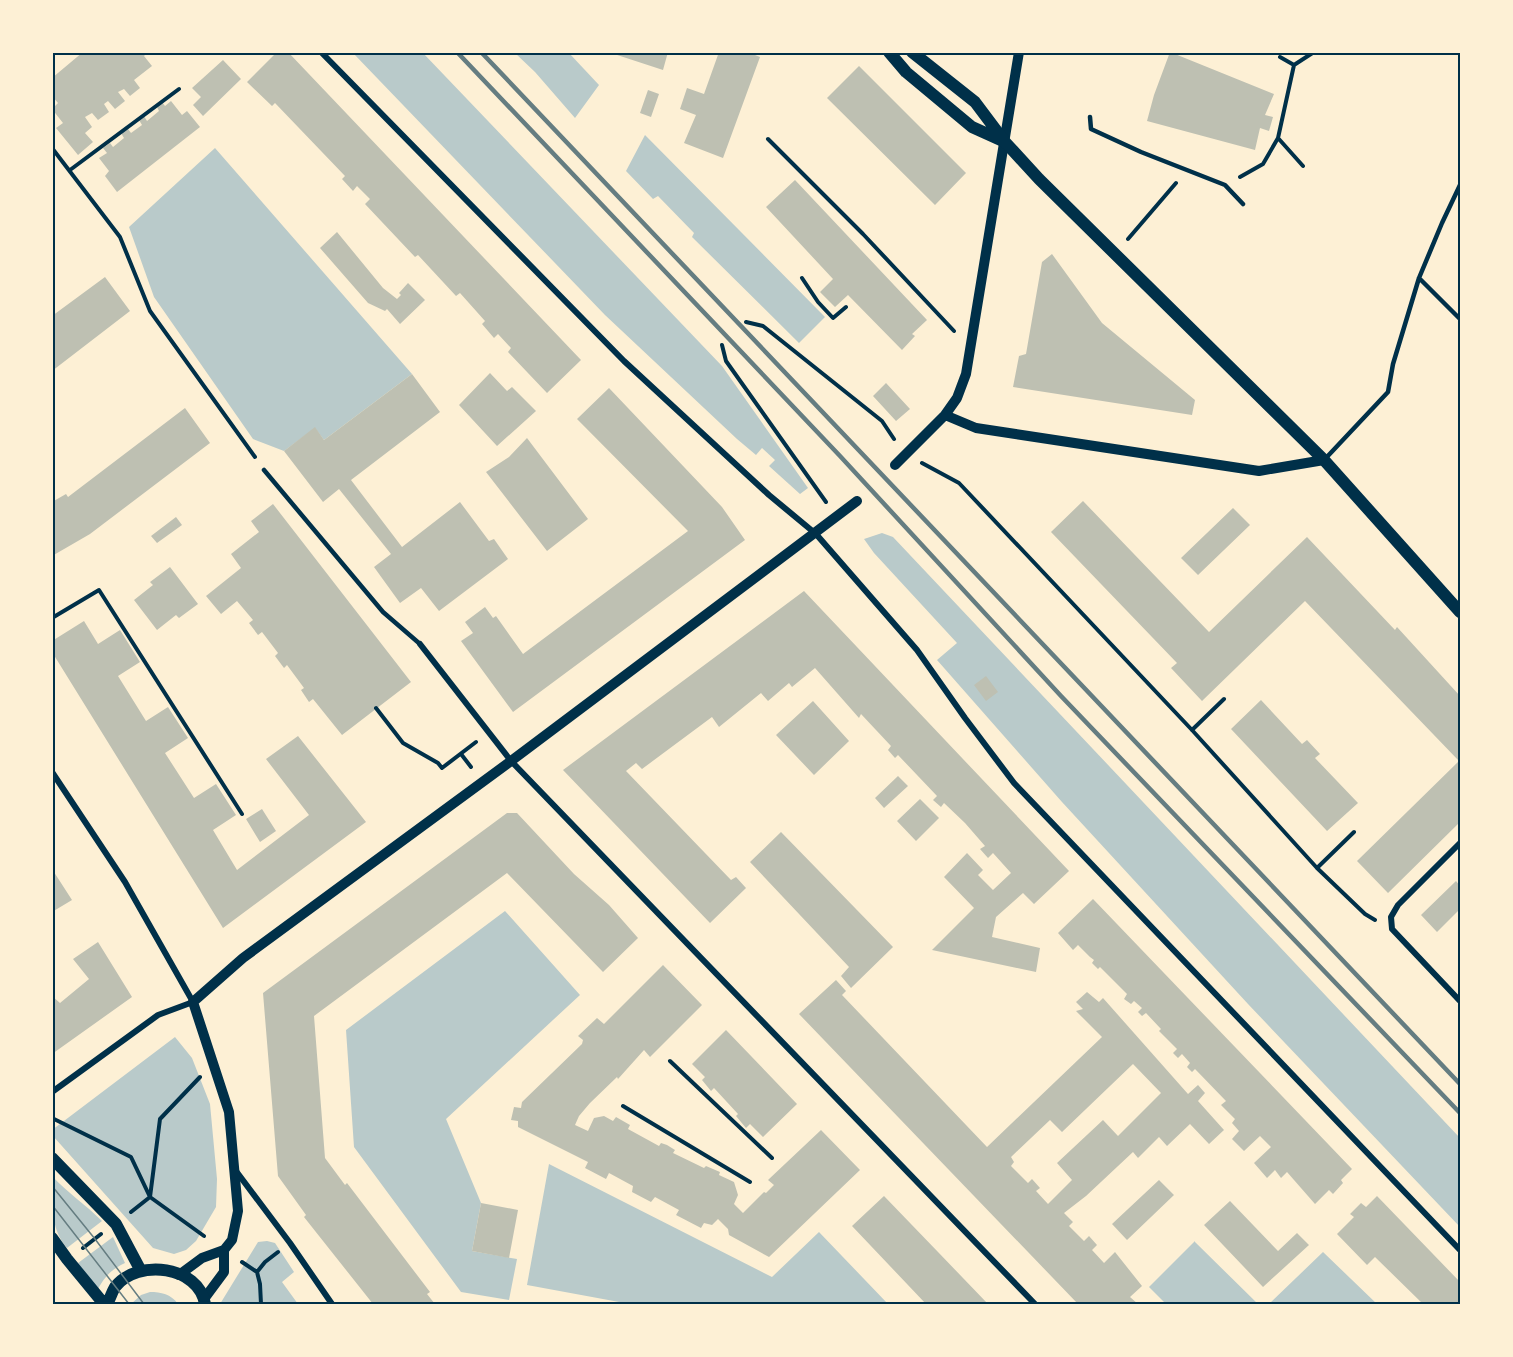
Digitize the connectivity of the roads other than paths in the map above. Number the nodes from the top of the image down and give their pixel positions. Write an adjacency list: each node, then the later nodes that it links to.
1 (321, 52): 16 (street)
2 (889, 52): 6 (main road)
3 (1019, 52): 6 (street)
4 (920, 54): 6 (main road)
5 (1090, 117): 8 (lane)
6 (1005, 142): 11 (street); 12 (main road)
7 (1461, 185): 9 (lane)
8 (1243, 204)
9 (1419, 278): 10 (lane); 12 (lane)
10 (1461, 319)
11 (945, 415): 12 (street); 13 (street)
12 (1324, 460): 17 (main road)
13 (895, 465)
14 (264, 470): 18 (lane)
15 (857, 501): 16 (street)
16 (816, 534): 19 (street); 29 (street)
17 (1461, 612)
18 (420, 644): 19 (street)
19 (511, 761): 23 (street); 35 (street)
20 (52, 772): 23 (street)
21 (1461, 843): 22 (street)
22 (1461, 1001)
23 (193, 1002): 24 (street); 26 (street)
24 (52, 1092)
25 (52, 1158): 30 (main road)
26 (235, 1170): 28 (street); 34 (street)
27 (52, 1238): 33 (main road)
28 (224, 1250): 31 (street); 32 (street)
29 (1461, 1250)
30 (141, 1271): 31 (main road); 33 (main road)
31 (179, 1275): 32 (main road)
32 (205, 1302)
33 (105, 1305)
34 (332, 1305)
35 (1035, 1305)

